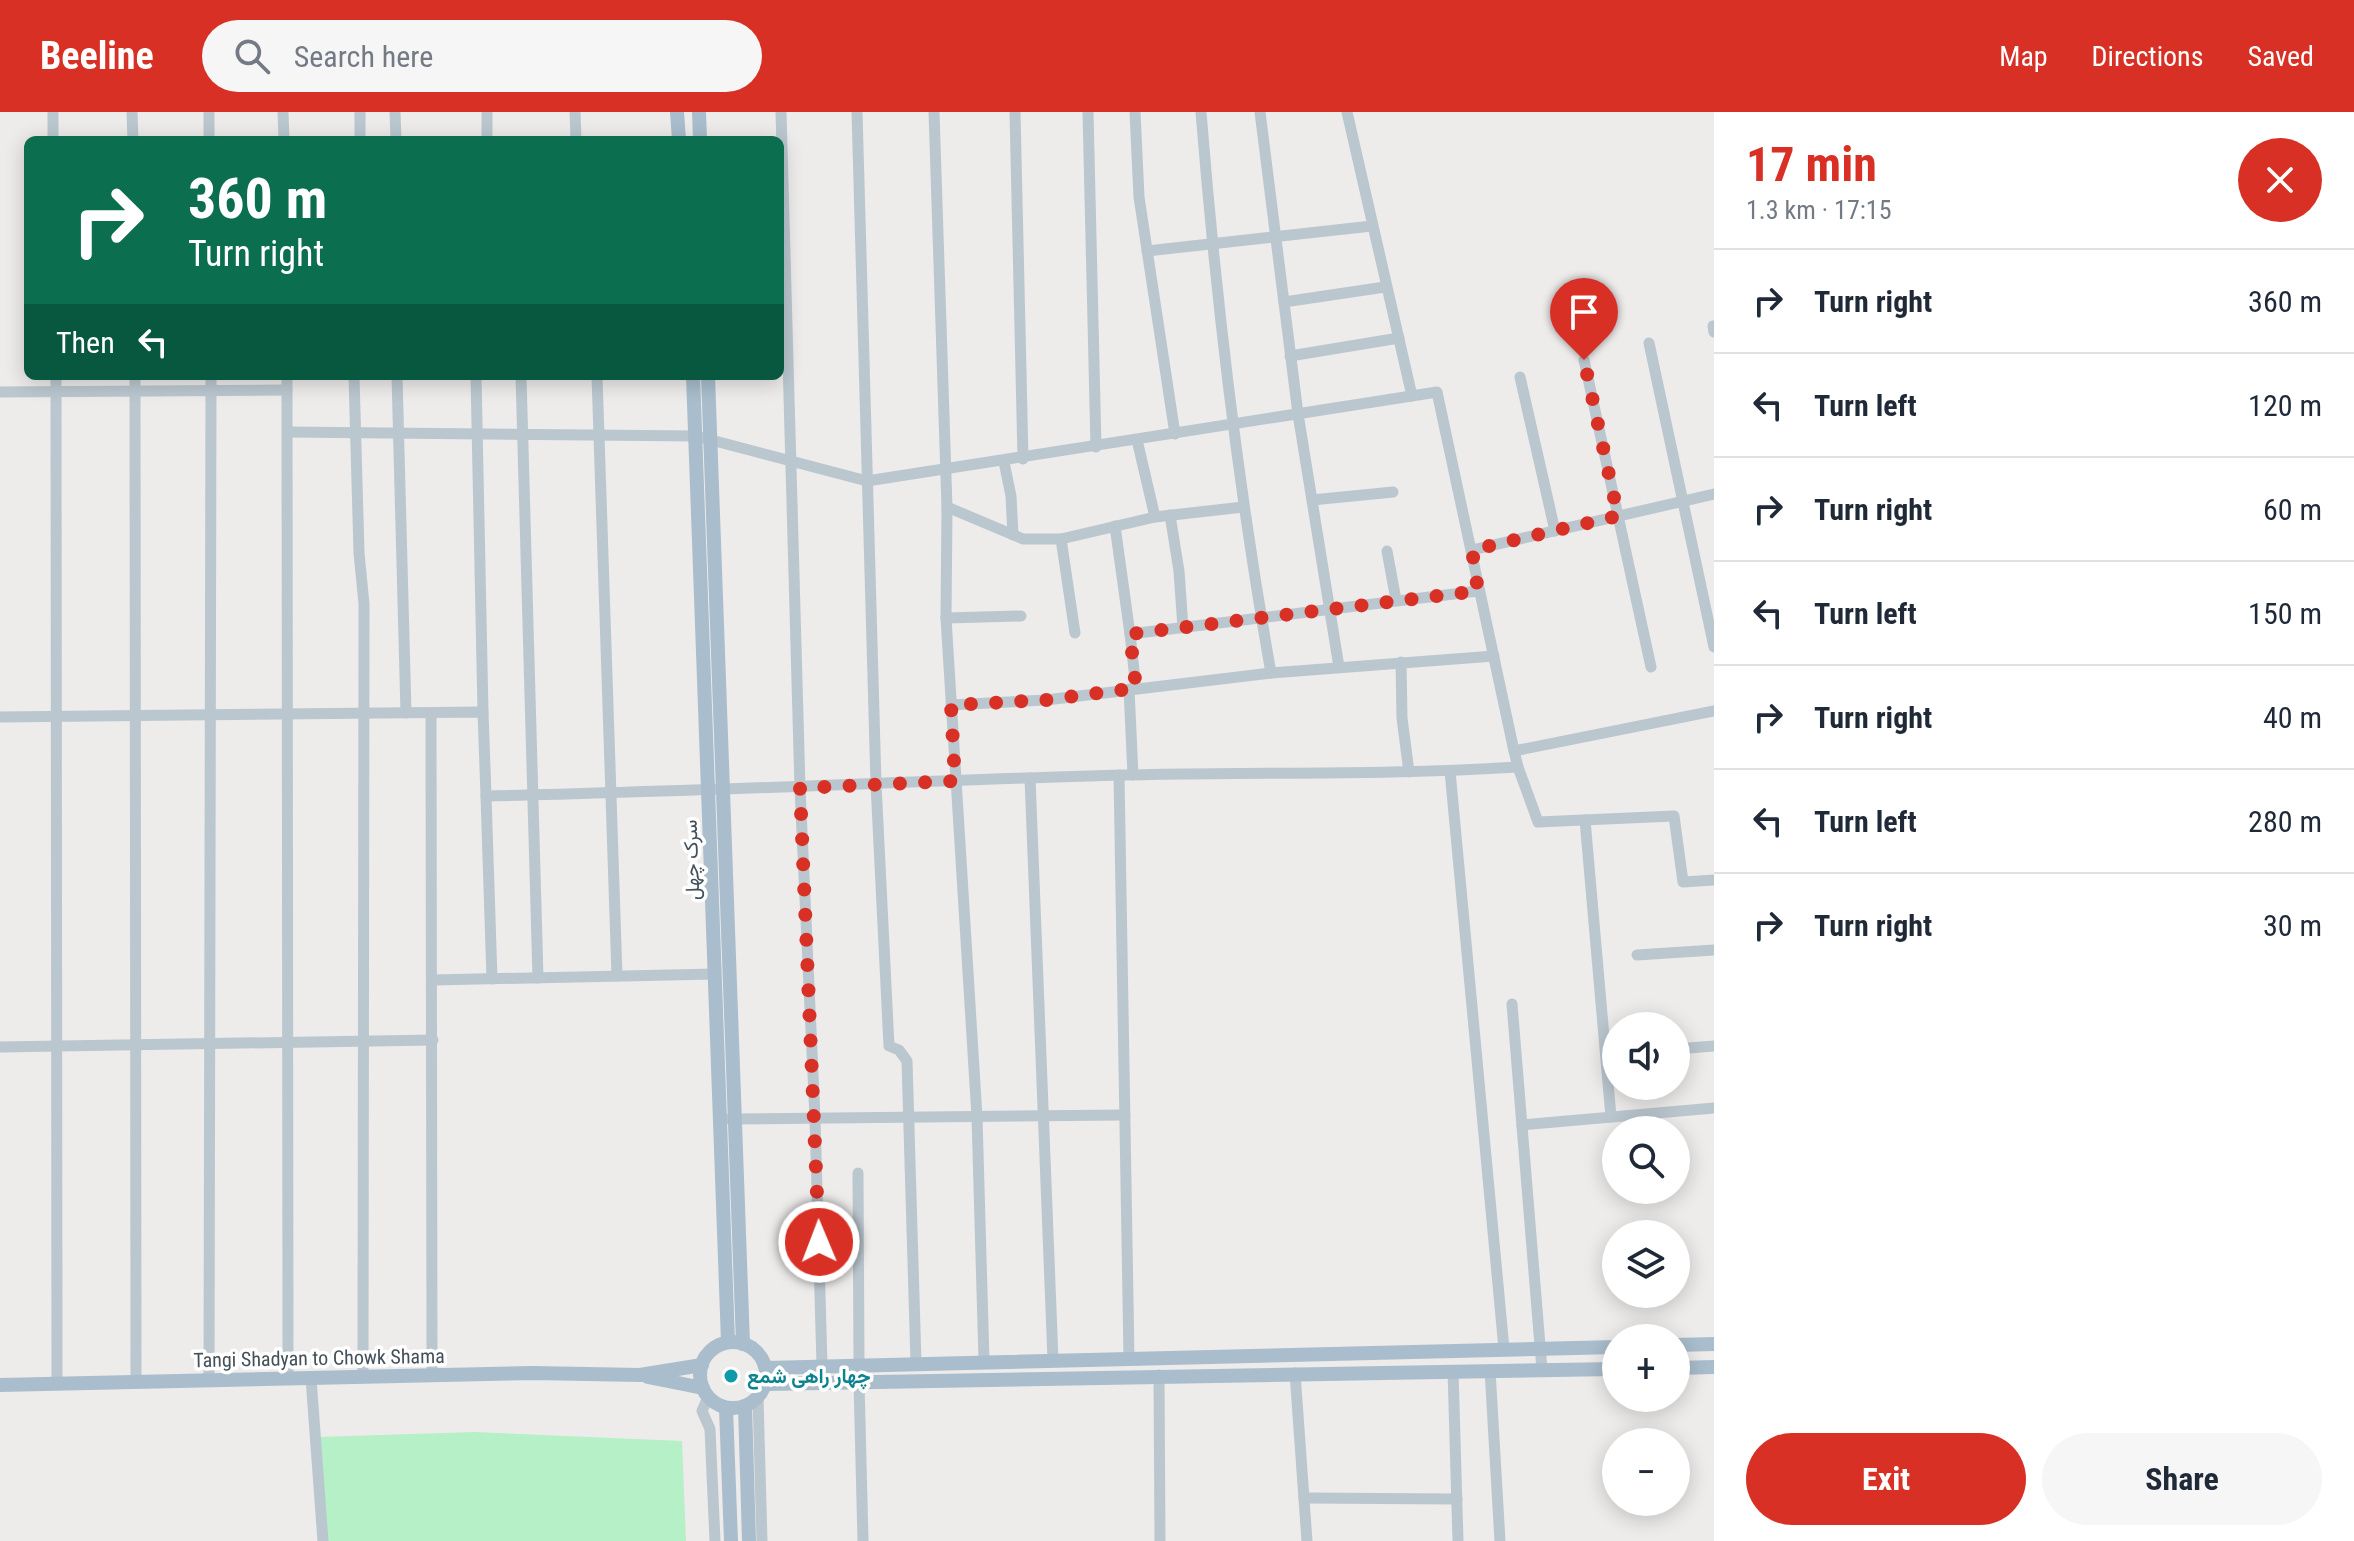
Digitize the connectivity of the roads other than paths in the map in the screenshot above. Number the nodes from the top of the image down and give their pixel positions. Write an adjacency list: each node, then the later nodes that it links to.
1 (53, 112): 20 (street)
2 (132, 112): 21 (street)
3 (209, 112): 22 (street)
4 (283, 112): 23 (street)
5 (360, 112): 24 (street)
6 (395, 112): 25 (street)
7 (487, 112): 26 (street)
8 (575, 112): 27 (street)
9 (677, 112): 28 (main road)
10 (699, 112): 29 (main road)
11 (781, 112): 30 (street)
12 (857, 112): 76 (street)
13 (934, 112): 75 (street)
14 (1015, 112): 72 (street)
15 (1088, 112): 71 (street)
16 (1135, 112): 35 (street)
17 (1201, 112): 34 (street)
18 (1260, 112): 33 (street)
19 (1347, 112): 32 (street)
20 (53, 136)
21 (133, 136)
22 (209, 136)
23 (284, 136)
24 (360, 136)
25 (396, 136)
26 (487, 136)
27 (576, 136)
28 (679, 136)
29 (700, 136)
30 (782, 136)
31 (784, 200): 74 (street)
32 (1372, 226): 33 (street); 36 (street)
33 (1275, 238): 34 (street); 37 (street)
34 (1211, 243): 35 (street); 61 (street)
35 (1147, 251): 68 (street)
36 (1385, 287): 37 (street); 38 (street)
37 (1284, 302): 40 (street)
38 (1399, 338): 40 (street); 59 (street)
39 (1649, 343): 80 (street)
40 (1290, 356): 60 (street)
41 (1584, 360): 84 (street)
42 (1520, 377): 87 (street)
43 (56, 380): 58 (street)
44 (135, 380): 56 (street)
45 (211, 380): 54 (street)
46 (287, 380): 55 (street)
47 (354, 380): 63 (street)
48 (397, 380): 64 (street)
49 (476, 380): 65 (street)
50 (521, 380): 66 (street)
51 (597, 380): 67 (street)
52 (694, 380): 69 (main road, سرک چهل)
53 (708, 380): 69 (main road)
54 (211, 390): 55 (street); 56 (street); 116 (street)
55 (287, 390): 62 (street)
56 (135, 391): 58 (street); 115 (street)
57 (0, 392): 58 (street)
58 (56, 392): 117 (street)
59 (1412, 396): 60 (street); 90 (street)
60 (1298, 414): 61 (street); 79 (street)
61 (1233, 425): 68 (street); 82 (street)
62 (288, 432): 63 (street); 114 (street)
63 (356, 432): 64 (street); 111 (street)
64 (398, 432): 65 (street); 112 (street)
65 (477, 432): 66 (street); 110 (street)
66 (522, 432): 67 (street); 131 (street)
67 (599, 433): 69 (street); 130 (street)
68 (1175, 434): 70 (street)
69 (703, 437): 74 (street); 129 (main road, سرک چهل)
70 (1137, 440): 71 (street); 85 (street)
71 (1096, 447): 72 (street)
72 (1023, 459): 73 (street)
73 (1004, 462): 75 (street); 88 (street)
74 (793, 463): 76 (street); 128 (street)
75 (946, 471): 76 (street); 81 (street)
76 (867, 481): 127 (street)
77 (1393, 492): 79 (street)
78 (1714, 494): 80 (street)
79 (1312, 500): 94 (street)
80 (1683, 501): 84 (street); 101 (street)
81 (947, 507): 88 (street); 96 (street)
82 (1243, 507): 83 (street); 97 (street)
83 (1170, 515): 85 (street); 98 (street)
84 (1618, 516): 87 (street); 105 (street)
85 (1155, 517): 86 (street)
86 (1115, 526): 89 (street); 100 (street)
87 (1555, 531): 90 (street)
88 (1013, 535): 89 (street)
89 (1061, 539): 99 (street)
90 (1472, 550): 92 (street)
91 (1387, 551): 93 (street)
92 (1478, 591): 93 (street); 102 (street)
93 (1396, 600): 94 (street)
94 (1330, 607): 97 (street); 104 (street)
95 (1021, 616): 96 (street)
96 (946, 618): 108 (street)
97 (1262, 618): 98 (street); 106 (street)
98 (1183, 628): 100 (street)
99 (1075, 633)
100 (1130, 634): 107 (street)
101 (1714, 647)
102 (1494, 656): 103 (street); 119 (street)
103 (1401, 662): 104 (street); 122 (street)
104 (1339, 667): 106 (street)
105 (1651, 667)
106 (1271, 673): 107 (street)
107 (1132, 689): 108 (street); 124 (street)
108 (951, 705): 126 (street)
109 (1714, 711): 119 (street)
110 (483, 712): 113 (street); 132 (street)
111 (363, 713): 112 (street); 114 (street); 145 (street)
112 (406, 713): 113 (street)
113 (431, 713): 141 (street)
114 (287, 714): 116 (street); 146 (street)
115 (134, 715): 116 (street); 117 (street); 148 (street)
116 (211, 715): 147 (street)
117 (57, 716): 118 (street); 149 (street)
118 (0, 717)
119 (1514, 751): 120 (street)
120 (1518, 767): 121 (street); 133 (street)
121 (1450, 771): 122 (street); 169 (street)
122 (1409, 772): 124 (street)
123 (1119, 775): 124 (street); 125 (street); 154 (street)
124 (1133, 775)
125 (1030, 778): 126 (street); 159 (street)
126 (955, 781): 127 (street); 156 (street)
127 (876, 784): 128 (street); 158 (street)
128 (800, 788): 129 (street); 157 (street)
129 (716, 791): 130 (street); 137 (main road, سرک چهل); 161 (main road)
130 (609, 793): 131 (street); 138 (street)
131 (533, 795): 132 (street); 139 (street)
132 (486, 796): 140 (street)
133 (1585, 820): 134 (street); 143 (street)
134 (1714, 880)
135 (1714, 950): 136 (street)
136 (1637, 955)
137 (715, 974): 138 (street); 161 (main road, سرک چهل)
138 (617, 976): 139 (street)
139 (538, 978): 140 (street)
140 (492, 979): 141 (street)
141 (433, 980): 144 (street)
142 (1512, 1004): 162 (street)
143 (1606, 1012)
144 (433, 1040): 145 (street); 185 (street)
145 (364, 1041): 146 (street); 188 (street)
146 (287, 1042): 147 (street); 189 (street)
147 (212, 1043): 148 (street); 191 (street)
148 (135, 1045): 149 (street); 192 (street)
149 (57, 1046): 151 (street); 194 (street)
150 (1714, 1046): 152 (street)
151 (0, 1047)
152 (1690, 1048)
153 (1714, 1108): 155 (street)
154 (1125, 1115): 159 (street); 170 (street)
155 (1622, 1116)
156 (977, 1117): 158 (street); 159 (street); 172 (street)
157 (815, 1118): 158 (street); 161 (street); 176 (street)
158 (910, 1118): 173 (street)
159 (1045, 1118): 171 (street)
160 (1602, 1118): 162 (street)
161 (727, 1119): 164 (main road)
162 (1522, 1125): 168 (street)
163 (858, 1173): 174 (street)
164 (735, 1343): 175 (main road); 178 (main road)
165 (1714, 1344): 166 (main road)
166 (1690, 1345)
167 (1602, 1347): 168 (main road)
168 (1541, 1348): 169 (main road); 182 (street)
169 (1504, 1349): 170 (main road)
170 (1129, 1358): 171 (main road)
171 (1053, 1360): 172 (main road)
172 (984, 1361): 173 (main road)
173 (916, 1363): 174 (main road)
174 (859, 1364): 176 (main road)
175 (702, 1365): 186 (main road); 196 (main road)
176 (822, 1365): 178 (main road)
177 (1714, 1367): 179 (main road)
178 (766, 1368): 197 (main road)
179 (1690, 1368)
180 (1602, 1369): 182 (main road)
181 (1490, 1370): 182 (main road); 183 (main road); 210 (street)
182 (1542, 1370)
183 (1453, 1371): 184 (main road); 200 (street)
184 (1295, 1373): 187 (main road); 199 (street)
185 (432, 1375): 186 (main road, Tangi Shadyan to Chowk Shama); 188 (main road, Tangi Shadyan to Chowk Shama)
186 (640, 1375): 196 (main road)
187 (1159, 1375): 193 (main road); 207 (street)
188 (363, 1377): 190 (main road, Tangi Shadyan to Chowk Shama)
189 (288, 1378): 190 (main road, Tangi Shadyan to Chowk Shama); 191 (main road, Tangi Shadyan to Chowk Shama)
190 (311, 1378): 201 (street)
191 (209, 1380): 192 (main road, Tangi Shadyan to Chowk Shama)
192 (136, 1382): 194 (main road, Tangi Shadyan to Chowk Shama)
193 (859, 1382): 197 (main road); 206 (street)
194 (57, 1384): 195 (main road, Tangi Shadyan to Chowk Shama)
195 (0, 1385)
196 (705, 1392): 198 (main road); 202 (street)
197 (756, 1396): 198 (main road); 204 (main road); 205 (street)
198 (726, 1408): 203 (main road)
199 (1304, 1498): 200 (street); 208 (street)
200 (1457, 1499): 209 (street)
201 (323, 1541)
202 (715, 1541)
203 (731, 1541)
204 (749, 1541)
205 (762, 1541)
206 (863, 1541)
207 (1160, 1541)
208 (1307, 1541)
209 (1458, 1541)
210 (1500, 1541)

